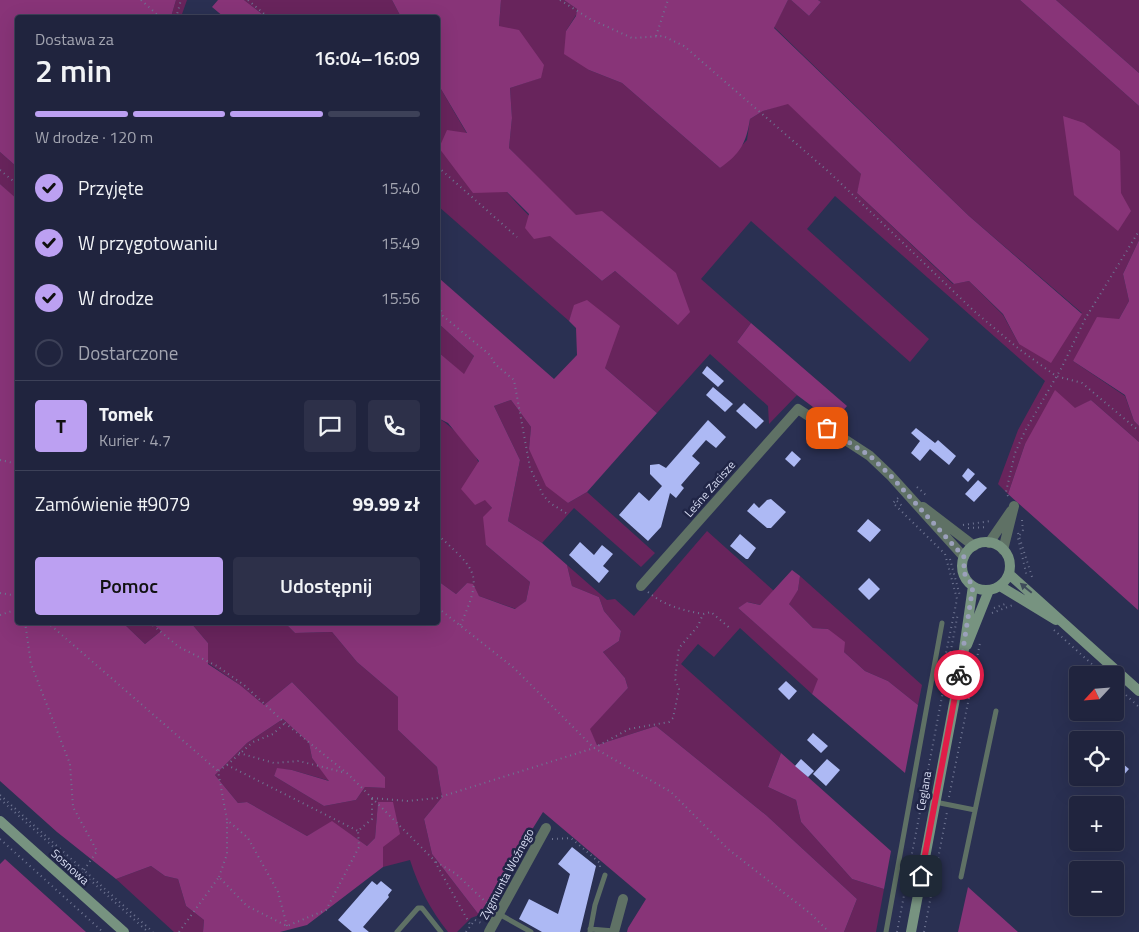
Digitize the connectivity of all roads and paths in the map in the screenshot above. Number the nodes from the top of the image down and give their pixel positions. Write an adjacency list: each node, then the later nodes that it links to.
1 (141, 0): 6 (path)
2 (181, 0): 7 (path)
3 (248, 0): 8 (path)
4 (560, 0): 9 (path)
5 (668, 0): 9 (path)
6 (158, 15)
7 (177, 15)
8 (266, 15)
9 (656, 36): 16 (path)
10 (440, 169): 14 (path)
11 (0, 170): 12 (path)
12 (15, 182)
13 (1139, 230): 16 (path)
14 (517, 237)
15 (440, 307): 24 (path)
16 (1056, 376): 17 (path); 23 (path)
17 (1139, 431)
18 (0, 460): 19 (path)
19 (15, 463)
20 (904, 492): 21 (street); 22 (path); 31 (path); 37 (street, Leśne Zacisze)
21 (913, 500): 27 (street); 31 (street)
22 (934, 502)
23 (1014, 506): 26 (street)
24 (566, 513)
25 (956, 520): 26 (path)
26 (1004, 529): 27 (path); 28 (path); 28 (path); 30 (street); 33 (street)
27 (961, 535): 32 (street)
28 (1019, 536): 36 (path)
29 (440, 537): 53 (path)
30 (989, 543): 32 (street); 33 (street)
31 (953, 545): 34 (street)
32 (974, 546): 34 (street)
33 (1004, 550): 35 (street)
34 (964, 557): 38 (street)
35 (1009, 574): 39 (street); 54 (street, one-way to 35)
36 (1032, 580)
37 (641, 586): 46 (path)
38 (973, 586): 40 (street); 58 (street, Ceglana)
39 (1000, 586): 40 (street); 54 (street)
40 (989, 590): 58 (street, Ceglana)
41 (0, 593): 42 (path)
42 (15, 596)
43 (1014, 605): 47 (path)
44 (15, 610): 48 (path)
45 (440, 610): 53 (path)
46 (703, 614): 56 (path); 65 (path)
47 (990, 614)
48 (0, 615)
49 (942, 623): 102 (lane)
50 (25, 625): 82 (path)
51 (50, 625): 68 (path)
52 (153, 625): 64 (path)
53 (459, 626): 65 (path)
54 (1067, 626): 60 (street)
55 (1051, 628): 59 (path)
56 (731, 629)
57 (980, 642): 74 (path)
58 (963, 656): 73 (street, Ceglana)
59 (1094, 666)
60 (1139, 691)
61 (1124, 693): 62 (path)
62 (1139, 707)
63 (996, 711): 75 (lane)
64 (285, 723): 66 (path); 69 (path)
65 (594, 748): 71 (path); 101 (path)
66 (239, 753): 67 (path); 69 (path)
67 (227, 765): 68 (path); 78 (path)
68 (218, 771): 76 (path)
69 (348, 774): 71 (path)
70 (0, 795): 82 (path)
71 (372, 798): 78 (path); 81 (path)
72 (0, 799): 82 (path)
73 (935, 802): 74 (lane); 103 (street, Ceglana)
74 (948, 805): 75 (lane); 104 (path)
75 (975, 810): 85 (lane)
76 (227, 820): 84 (path); 88 (path)
77 (0, 821): 92 (street, Sosnowa)
78 (358, 831): 88 (path)
79 (544, 832): 83 (path); 87 (street, Zygmunta Woźnego)
80 (0, 840): 91 (path)
81 (434, 860): 87 (path); 89 (path)
82 (83, 872): 93 (path); 94 (path)
83 (605, 875): 90 (lane)
84 (219, 877): 88 (path); 95 (path)
85 (961, 877)
86 (623, 899): 100 (street)
87 (496, 912): 98 (street, Zygmunta Woźnego); 99 (lane)
88 (287, 926)
89 (471, 926)
90 (590, 931): 100 (lane)
91 (103, 932)
92 (124, 932)
93 (148, 932)
94 (153, 932)
95 (179, 932)
96 (397, 932): 97 (lane)
97 (441, 932)
98 (489, 932)
99 (531, 932)
100 (614, 932)
101 (829, 932)
102 (886, 932)
103 (911, 932)
104 (924, 932)

